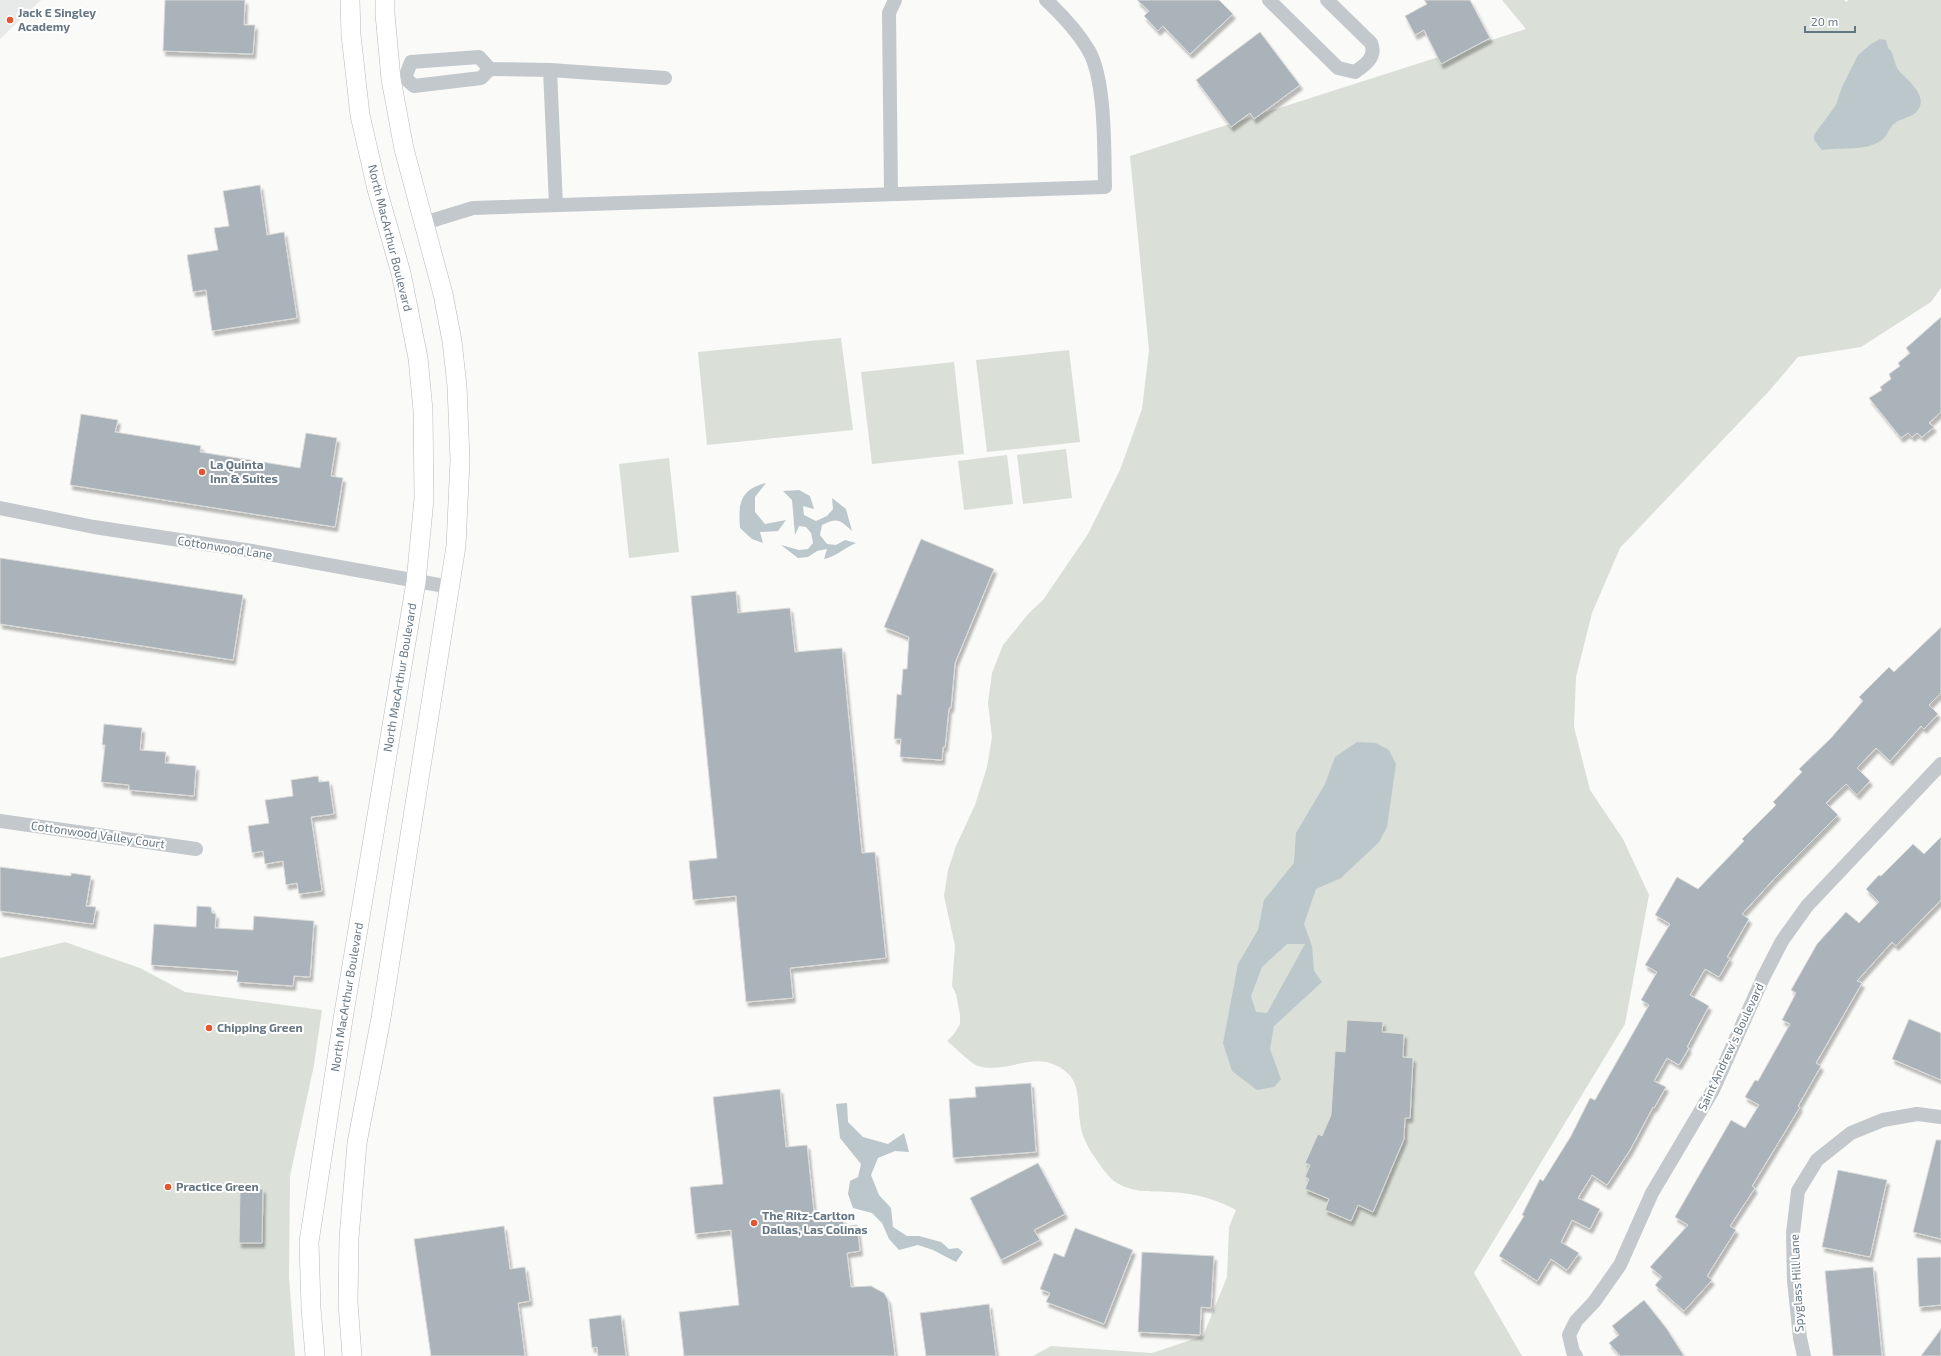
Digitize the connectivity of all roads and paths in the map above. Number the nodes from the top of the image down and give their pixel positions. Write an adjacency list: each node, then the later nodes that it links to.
1 (350, 0): 15 (main road, North MacArthur Boulevard)
2 (385, 0): 9 (main road)
3 (895, 0): 11 (street)
4 (1046, 0): 11 (street)
5 (1269, 0): 6 (street)
6 (1327, 0)
7 (490, 69): 8 (street); 9 (street); 9 (street)
8 (550, 70): 10 (street); 12 (street)
9 (398, 78): 13 (main road)
10 (666, 78)
11 (891, 194): 12 (street)
12 (556, 205): 13 (street)
13 (424, 223): 16 (main road)
14 (0, 508): 15 (street, Cottonwood Lane)
15 (416, 582): 16 (street, Cottonwood Lane); 21 (main road, North MacArthur Boulevard)
16 (450, 587): 22 (main road)
17 (1941, 764): 23 (street, Saint Andrew's Boulevard)
18 (0, 821): 19 (street, Cottonwood Valley Court)
19 (196, 849)
20 (1941, 1117): 24 (street, Spyglass Hill Lane)
21 (315, 1356)
22 (352, 1356)
23 (1576, 1356)
24 (1804, 1356)

